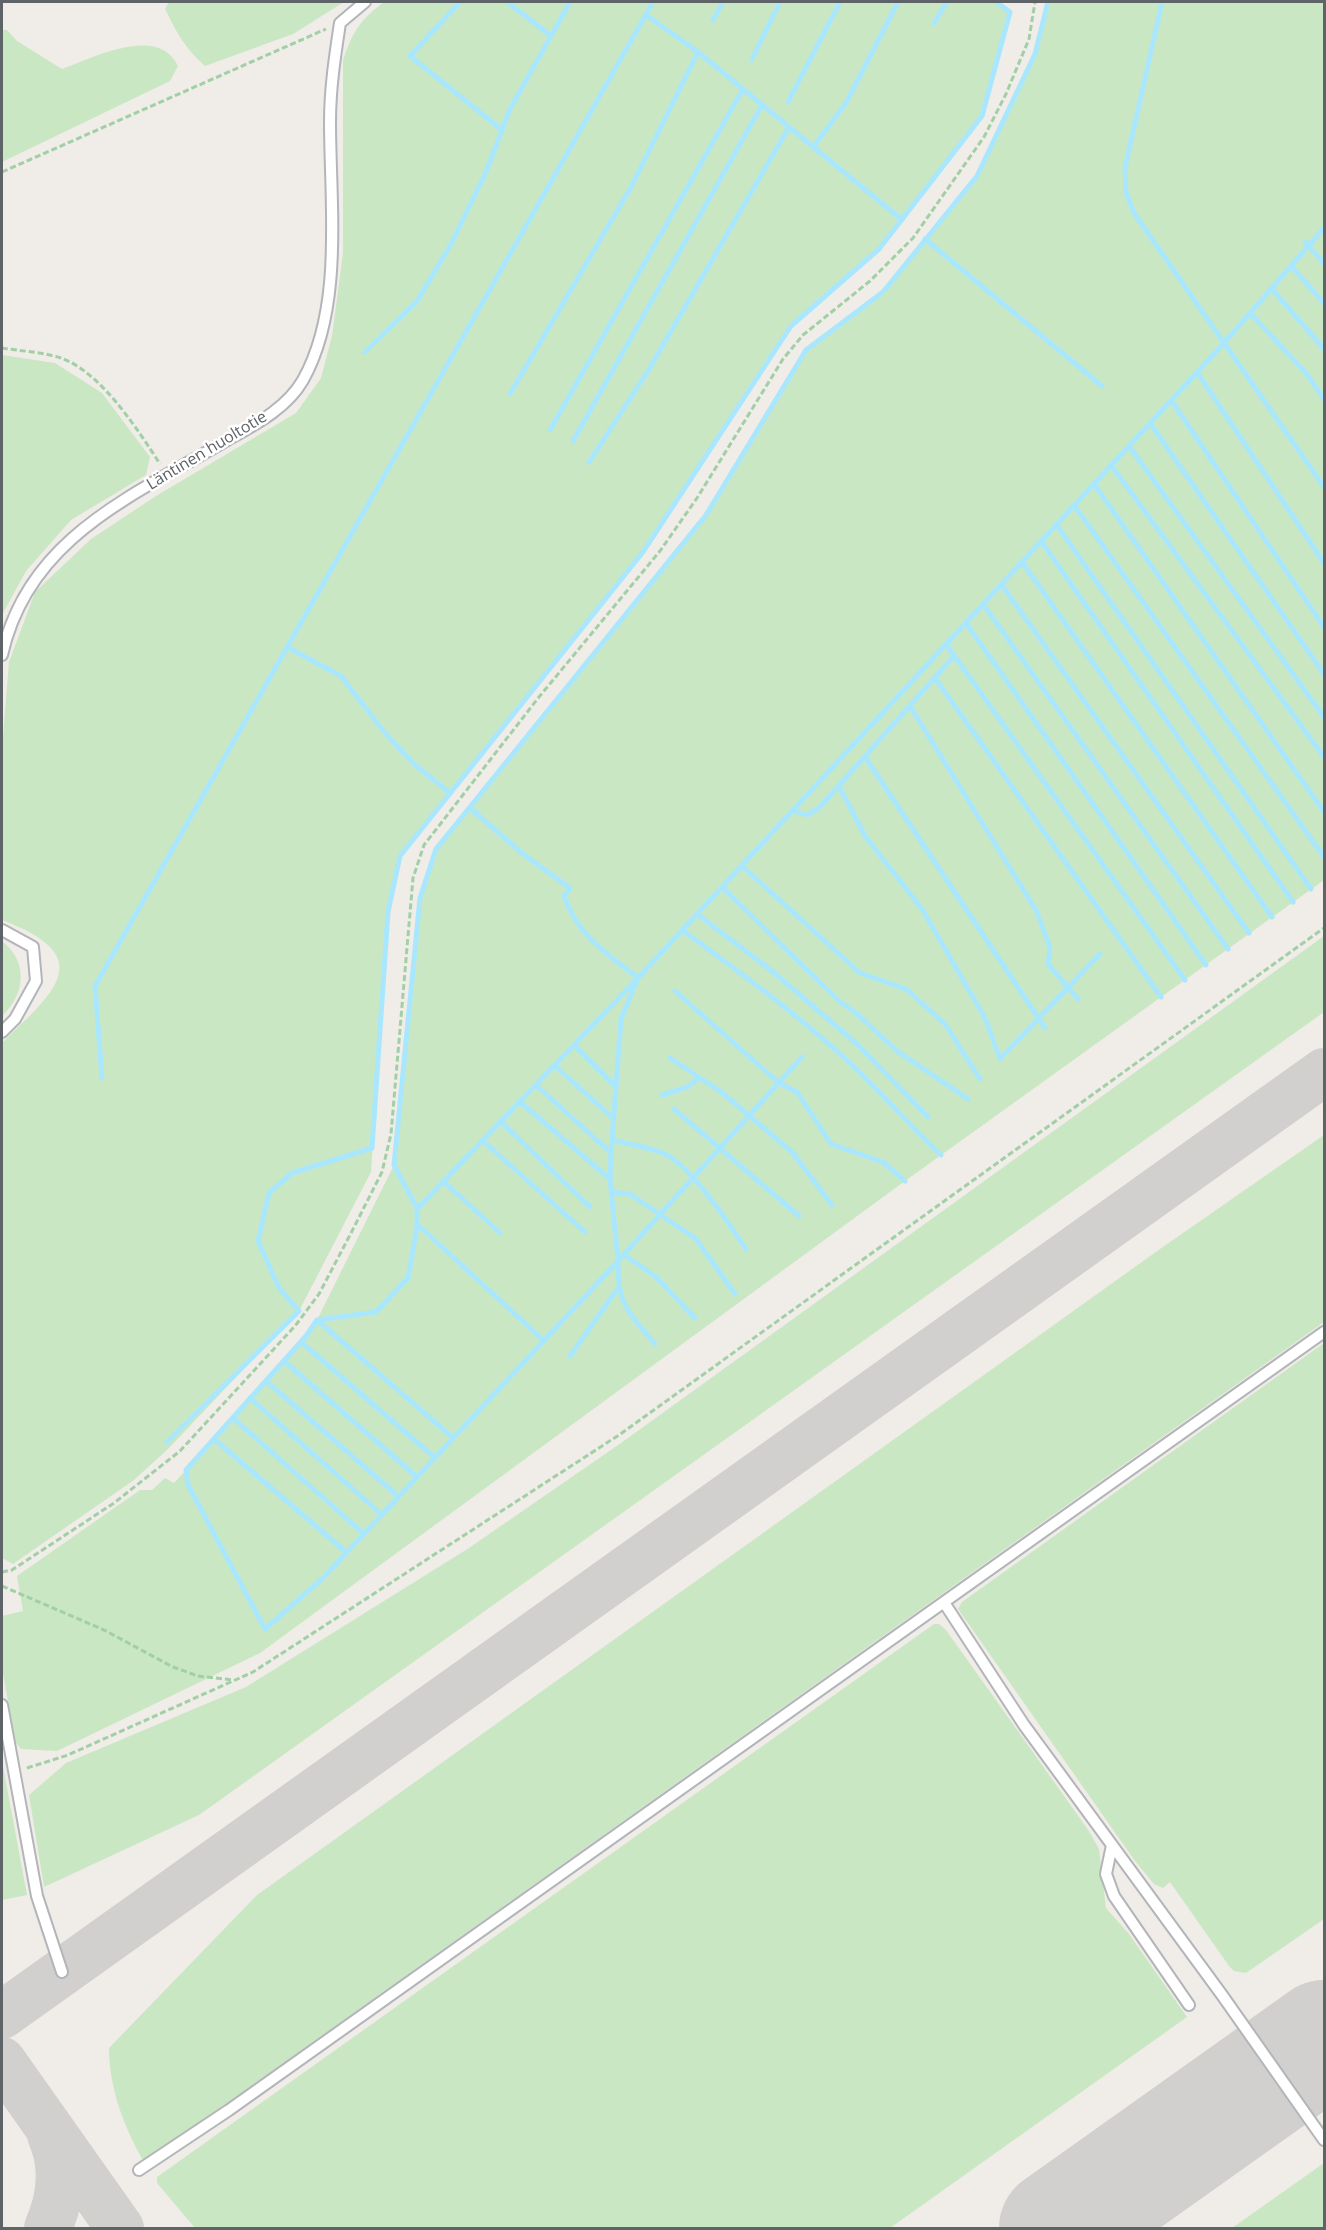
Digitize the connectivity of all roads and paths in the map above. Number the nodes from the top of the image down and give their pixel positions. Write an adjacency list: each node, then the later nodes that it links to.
1 (365, 2): 3 (lane)
2 (1035, 2): 12 (path)
3 (340, 23): 4 (path); 6 (lane, Läntinen huoltotie)
4 (2, 172)
5 (2, 348): 6 (path)
6 (168, 475): 7 (lane, Läntinen huoltotie)
7 (2, 655)
8 (1324, 928): 15 (path)
9 (2, 930): 10 (lane)
10 (2, 1032)
11 (1324, 1332): 14 (lane)
12 (2, 1572)
13 (2, 1586): 15 (path)
14 (945, 1604): 18 (lane); 22 (lane)
15 (235, 1681): 17 (path)
16 (2, 1705): 17 (lane)
17 (14, 1772): 19 (lane)
18 (1112, 1845): 20 (lane); 21 (lane)
19 (62, 1972)
20 (1189, 2005)
21 (1324, 2140)
22 (139, 2169)

